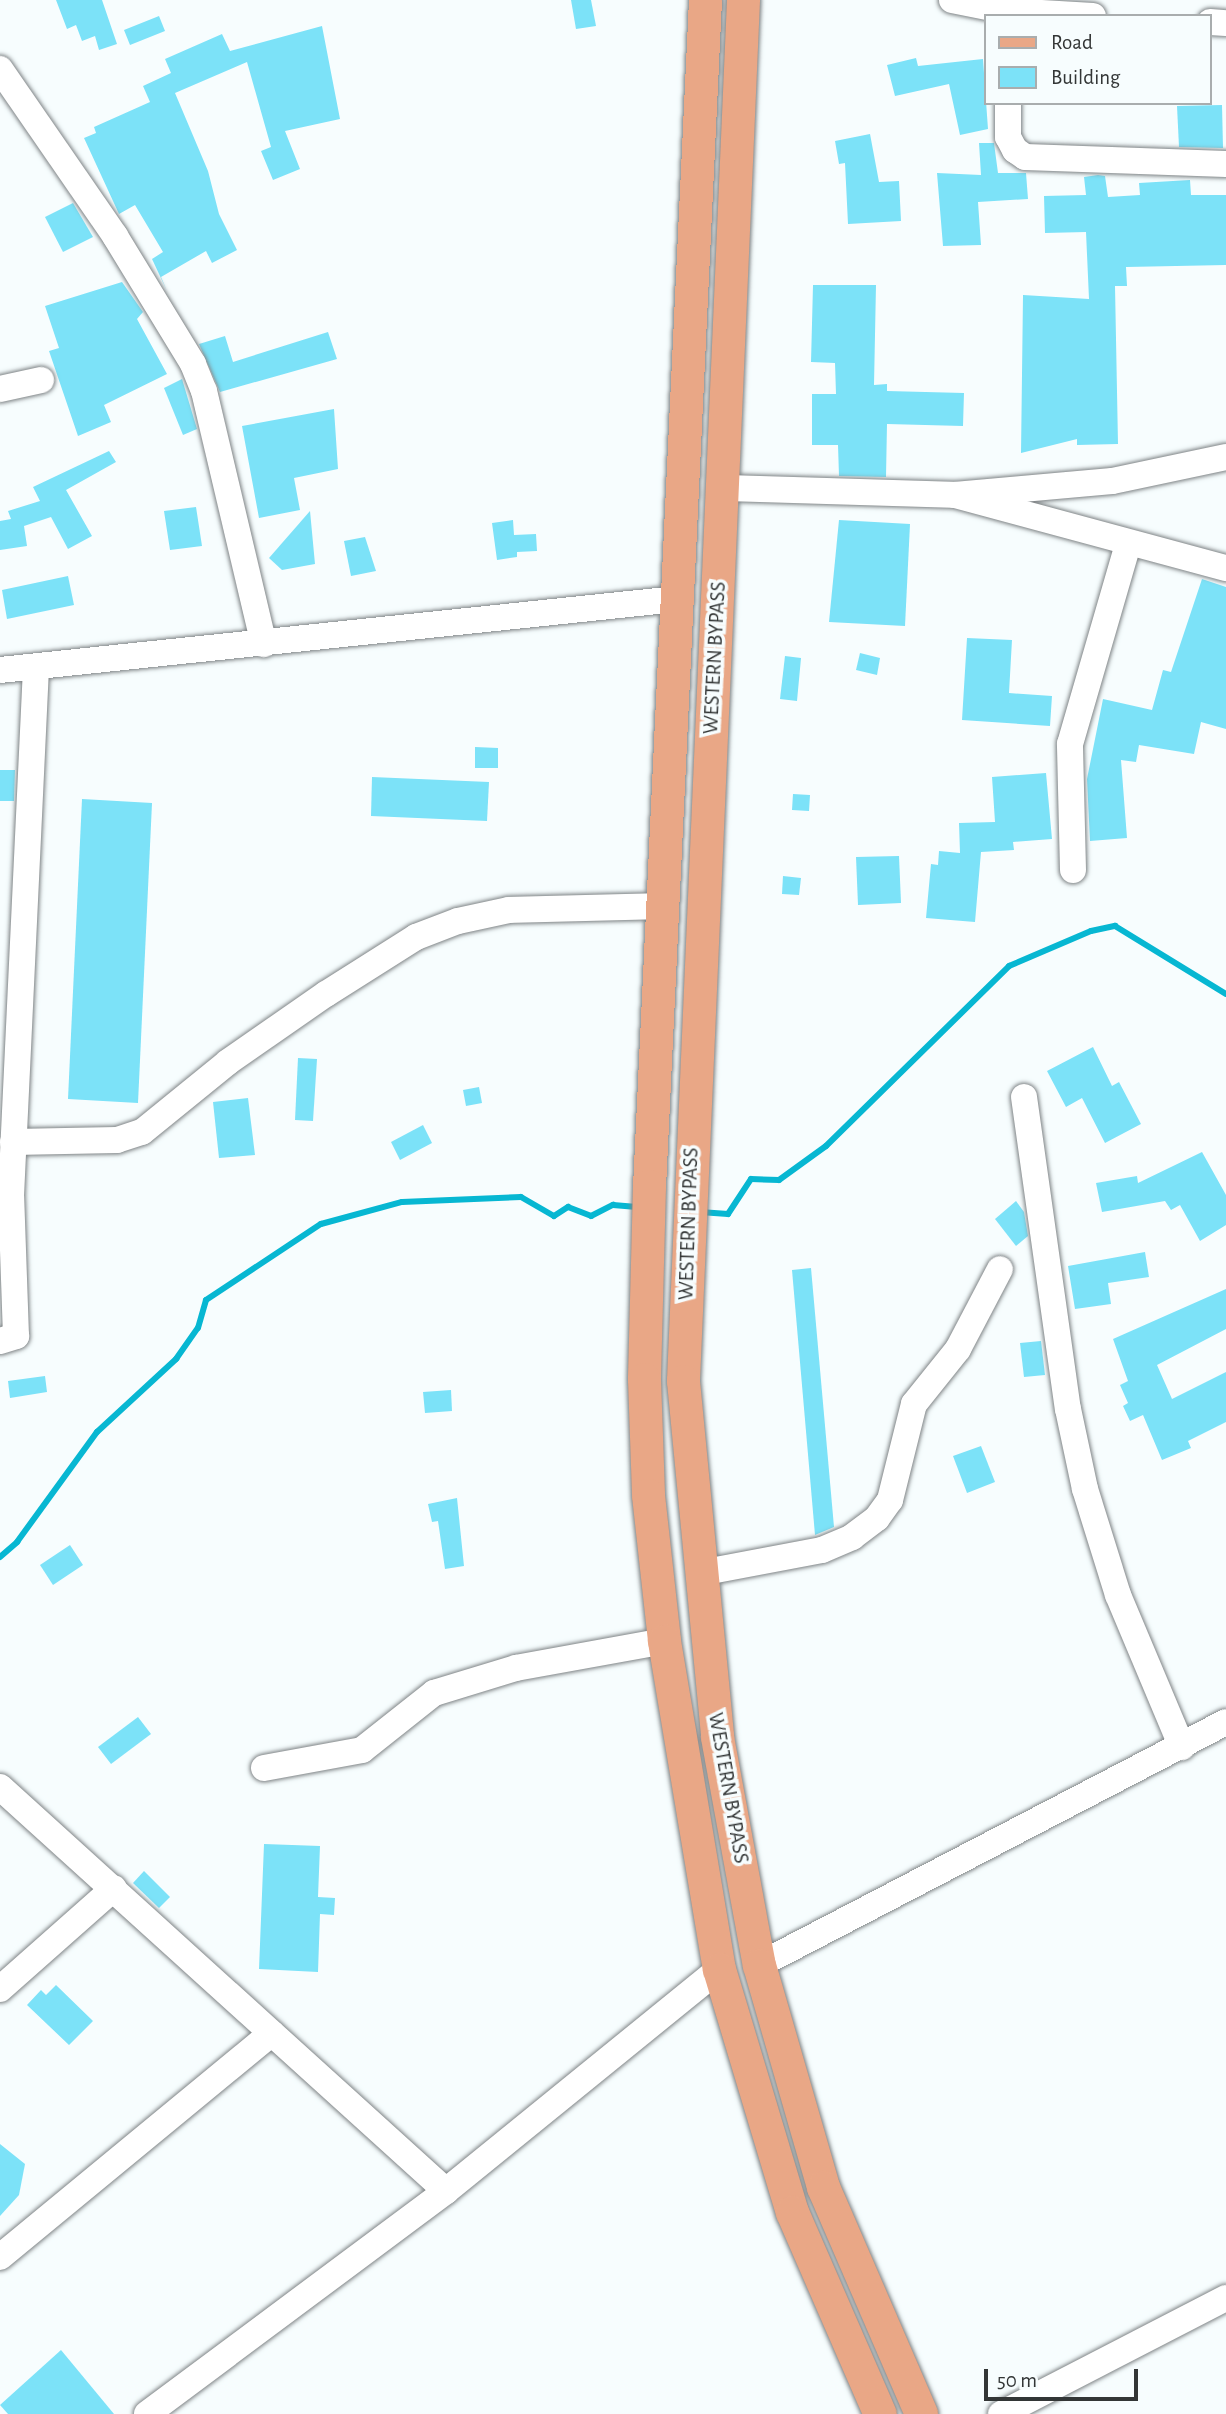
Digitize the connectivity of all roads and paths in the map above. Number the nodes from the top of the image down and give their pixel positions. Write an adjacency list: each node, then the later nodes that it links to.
1 (705, 0): 16 (main road, WESTERN BYPASS)
2 (743, 0): 12 (main road, WESTERN BYPASS)
3 (952, 0): 4 (street)
4 (1007, 13): 5 (street)
5 (1036, 14)
6 (0, 69): 17 (street)
7 (1008, 105): 8 (street)
8 (1226, 164)
9 (41, 380): 10 (street)
10 (0, 389)
11 (1226, 457): 13 (street)
12 (723, 488): 13 (street); 26 (main road, WESTERN BYPASS)
13 (955, 495): 14 (street)
14 (1128, 545): 15 (street); 20 (street)
15 (1226, 568)
16 (677, 598): 17 (street); 21 (main road, WESTERN BYPASS)
17 (264, 644): 18 (street)
18 (36, 667): 19 (street); 23 (street)
19 (0, 670)
20 (1073, 870)
21 (662, 906): 23 (street); 27 (main road, WESTERN BYPASS)
22 (1024, 1097): 29 (street)
23 (13, 1142): 25 (street)
24 (1000, 1269): 26 (street)
25 (0, 1341)
26 (700, 1573): 33 (main road, WESTERN BYPASS)
27 (664, 1641): 30 (street); 34 (main road, WESTERN BYPASS)
28 (1226, 1722): 29 (street)
29 (1182, 1747): 33 (street)
30 (264, 1768)
31 (0, 1787): 32 (street)
32 (114, 1888): 35 (street); 36 (street)
33 (759, 1965): 42 (main road, WESTERN BYPASS)
34 (719, 1969): 37 (street); 41 (main road, WESTERN BYPASS)
35 (0, 1989)
36 (272, 2033): 37 (street); 38 (street)
37 (446, 2192): 40 (street)
38 (0, 2257)
39 (1226, 2298): 43 (street)
40 (147, 2414)
41 (880, 2414)
42 (921, 2414)
43 (1001, 2414)

